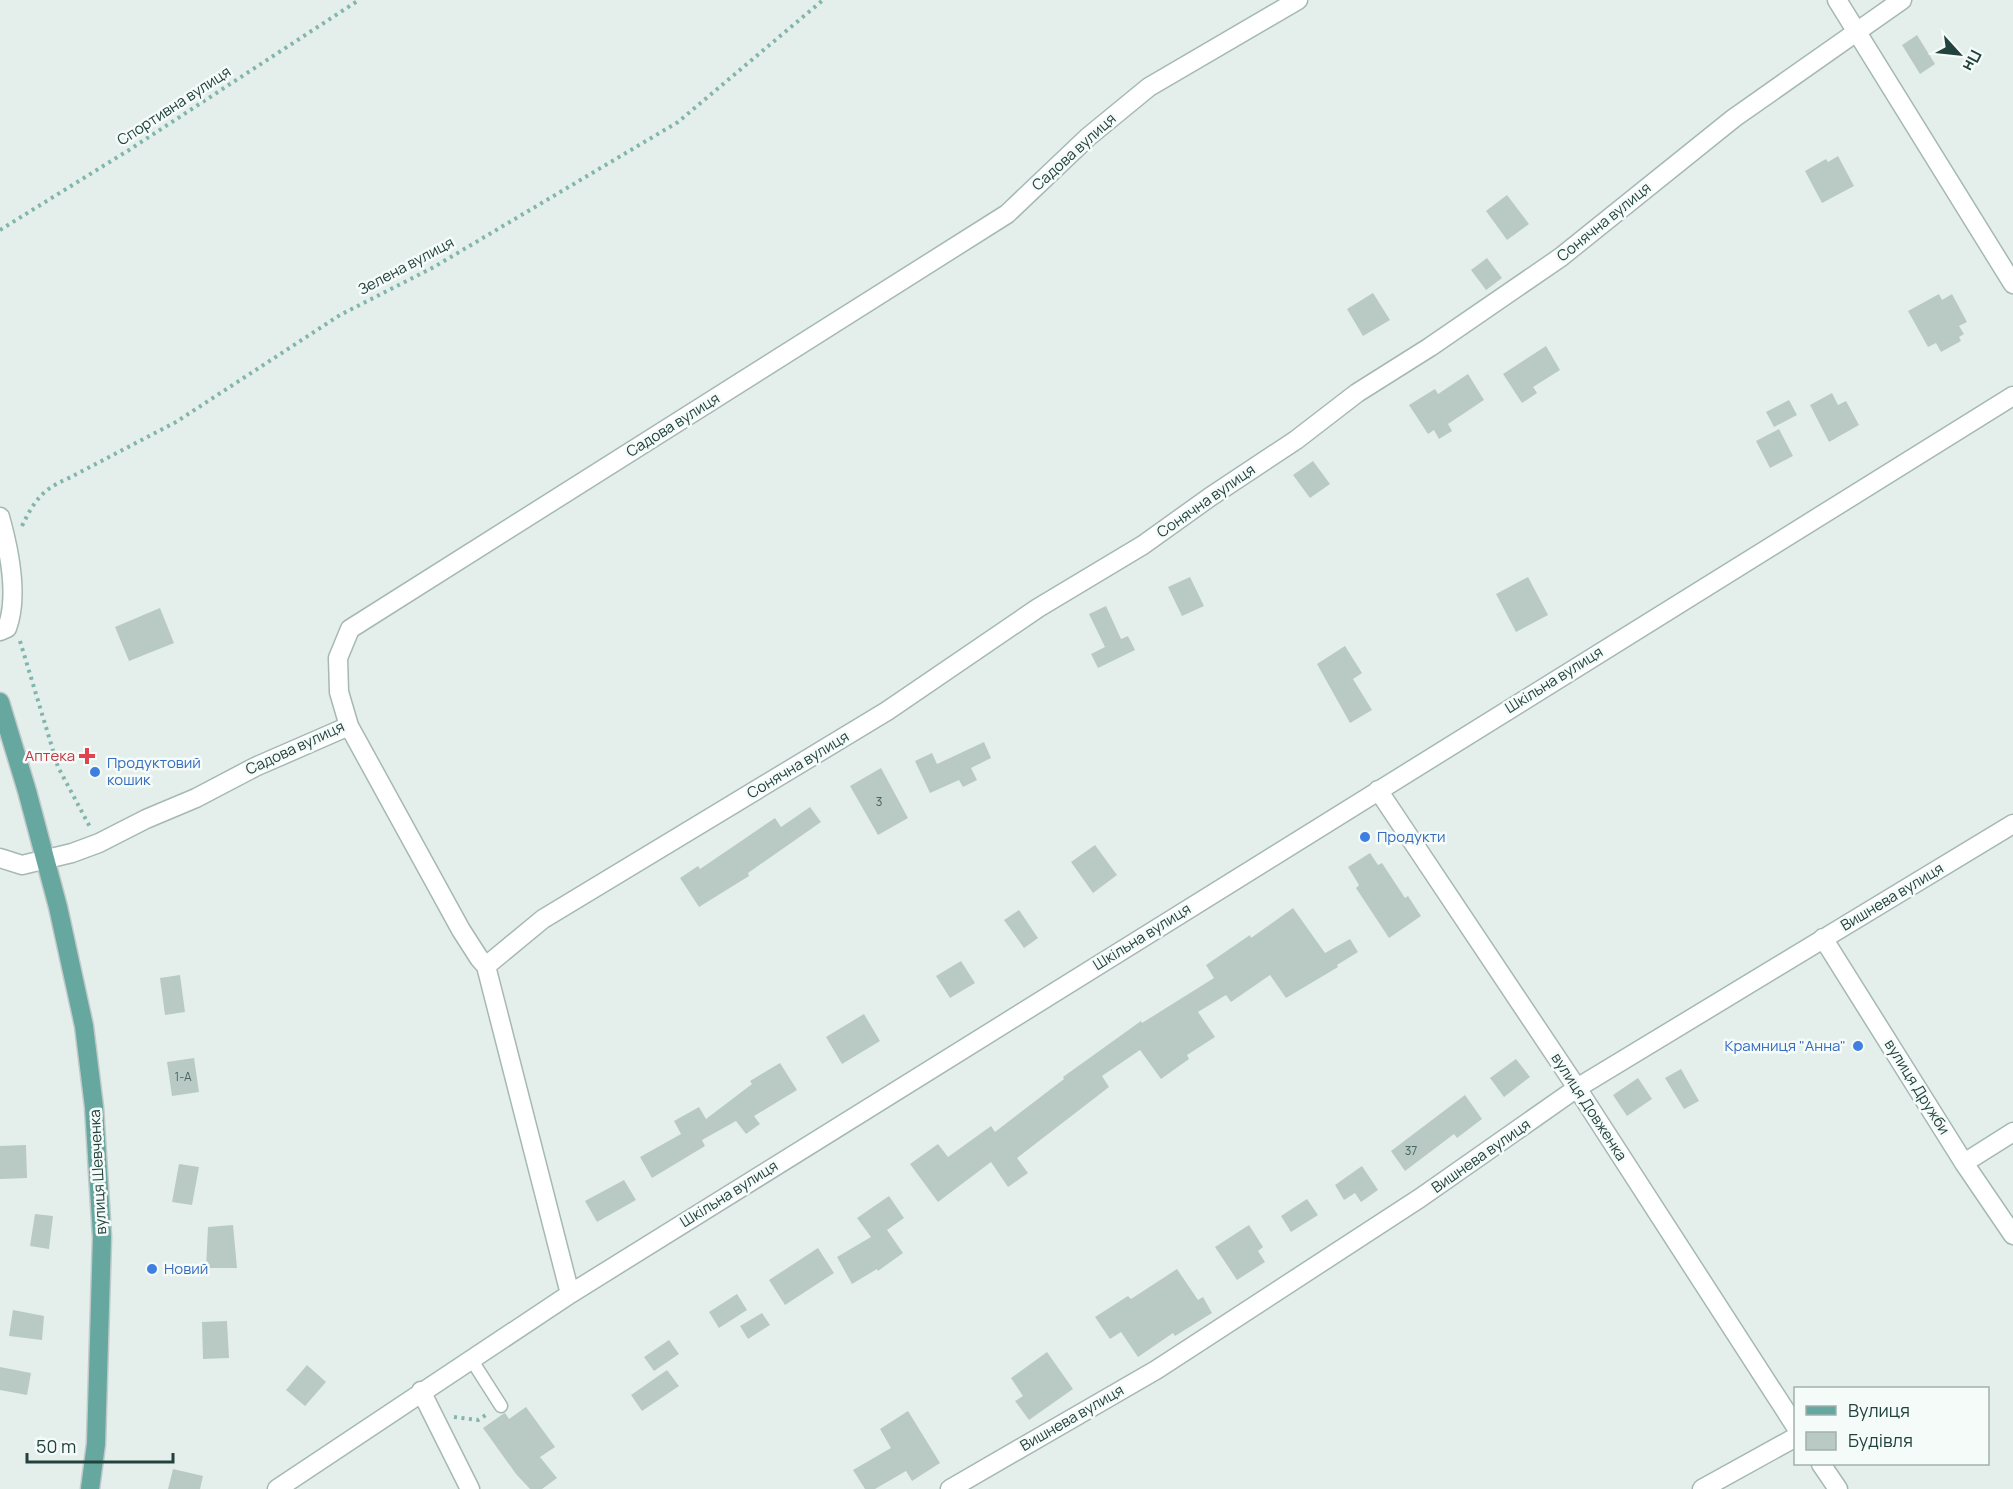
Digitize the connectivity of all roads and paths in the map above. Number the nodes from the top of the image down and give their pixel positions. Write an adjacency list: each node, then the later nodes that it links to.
1 (359, 0): 7 (path, Спортивна вулиця)
2 (823, 0): 11 (path, Зелена вулиця)
3 (1298, 0): 15 (street, Садова вулиця)
4 (1837, 0): 6 (street)
5 (1902, 0): 6 (street, Сонячна вулиця)
6 (1857, 31): 8 (street); 22 (street, Сонячна вулиця)
7 (0, 230)
8 (2013, 284)
9 (2013, 396): 16 (street, Шкільна вулиця)
10 (0, 517): 11 (street)
11 (9, 552): 12 (street)
12 (12, 615): 13 (street); 18 (path)
13 (0, 631)
14 (0, 702): 20 (main road, вулиця Шевченка)
15 (349, 726): 18 (street, Садова вулиця); 22 (street)
16 (1378, 790): 23 (street, вулиця Довженка); 27 (street, Шкільна вулиця)
17 (2013, 825): 21 (street, Вишнева вулиця)
18 (99, 843): 20 (street, Садова вулиця)
19 (0, 858): 20 (street, Садова вулиця)
20 (46, 860): 35 (main road, вулиця Шевченка)
21 (1823, 938): 23 (street, Вишнева вулиця); 25 (street, вулиця Дружби)
22 (486, 966): 27 (street)
23 (1577, 1088): 32 (street, вулиця Довженка); 38 (street, Вишнева вулиця)
24 (2013, 1132): 25 (street)
25 (1964, 1163): 26 (street, вулиця Дружби)
26 (2013, 1235)
27 (570, 1294): 28 (street, Шкільна вулиця)
28 (471, 1359): 29 (street, Шкільна вулиця); 30 (lane)
29 (421, 1391): 31 (street); 36 (street, Шкільна вулиця)
30 (501, 1406): 31 (path)
31 (433, 1414): 37 (street)
32 (1794, 1424)
33 (1794, 1438): 39 (street)
34 (1822, 1465): 40 (street)
35 (90, 1489)
36 (277, 1489)
37 (470, 1489)
38 (950, 1489)
39 (1702, 1489)
40 (1838, 1489)

